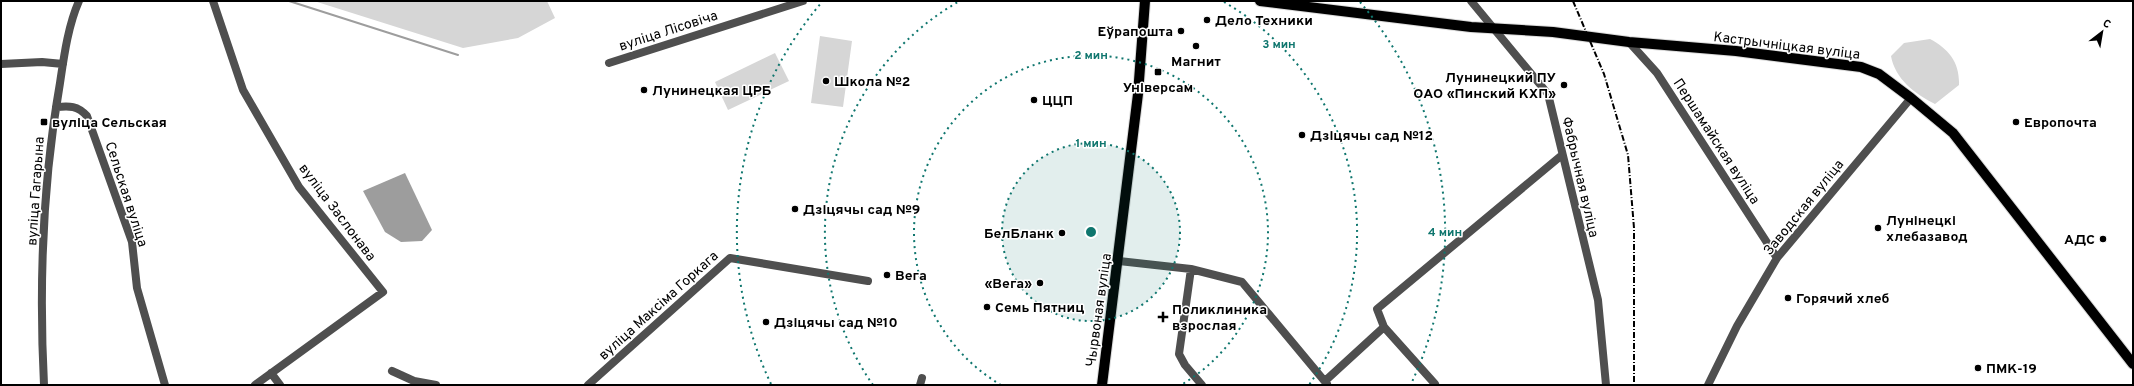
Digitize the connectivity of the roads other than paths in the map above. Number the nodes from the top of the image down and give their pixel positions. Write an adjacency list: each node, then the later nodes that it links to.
1 (79, 1): 11 (street, вуліца Гагарына)
2 (213, 1): 22 (street, вуліца Заслонава)
3 (803, 1): 9 (street, вуліца Лісовіча)
4 (1145, 1): 16 (main road, Чырвоная вуліца)
5 (1260, 1): 7 (main road, Кастрычніцкая вуліца)
6 (1471, 1): 7 (street, Фабрычная вуліца)
7 (1496, 30): 8 (main road, Кастрычніцкая вуліца); 14 (street, Фабрычная вуліца)
8 (1629, 42): 12 (main road, Кастрычніцкая вуліца); 15 (street, Першамайская вуліца)
9 (609, 63)
10 (1, 64): 11 (street)
11 (63, 64): 13 (street, вуліца Гагарына)
12 (1911, 98): 15 (street, Заводская вуліца); 20 (main road, Кастрычніцкая вуліца)
13 (56, 107): 26 (street, вуліца Гагарына); 27 (street, Сельская вуліца)
14 (1562, 155): 19 (street); 33 (street, Фабрычная вуліца)
15 (1777, 258): 34 (street, Заводская вуліца)
16 (1119, 261): 17 (street); 31 (main road, Чырвоная вуліца)
17 (1191, 269): 23 (street); 32 (street)
18 (868, 281): 24 (street, вуліца Максіма Горкага)
19 (1384, 327): 23 (street); 25 (street)
20 (2132, 363)
21 (392, 370): 30 (street)
22 (271, 373): 28 (street, вуліца Заслонава); 29 (street)
23 (1326, 383)
24 (592, 384)
25 (1434, 384)
26 (44, 385)
27 (165, 385)
28 (255, 385)
29 (280, 385)
30 (436, 385)
31 (1102, 385)
32 (1202, 385)
33 (1606, 385)
34 (1708, 385)

